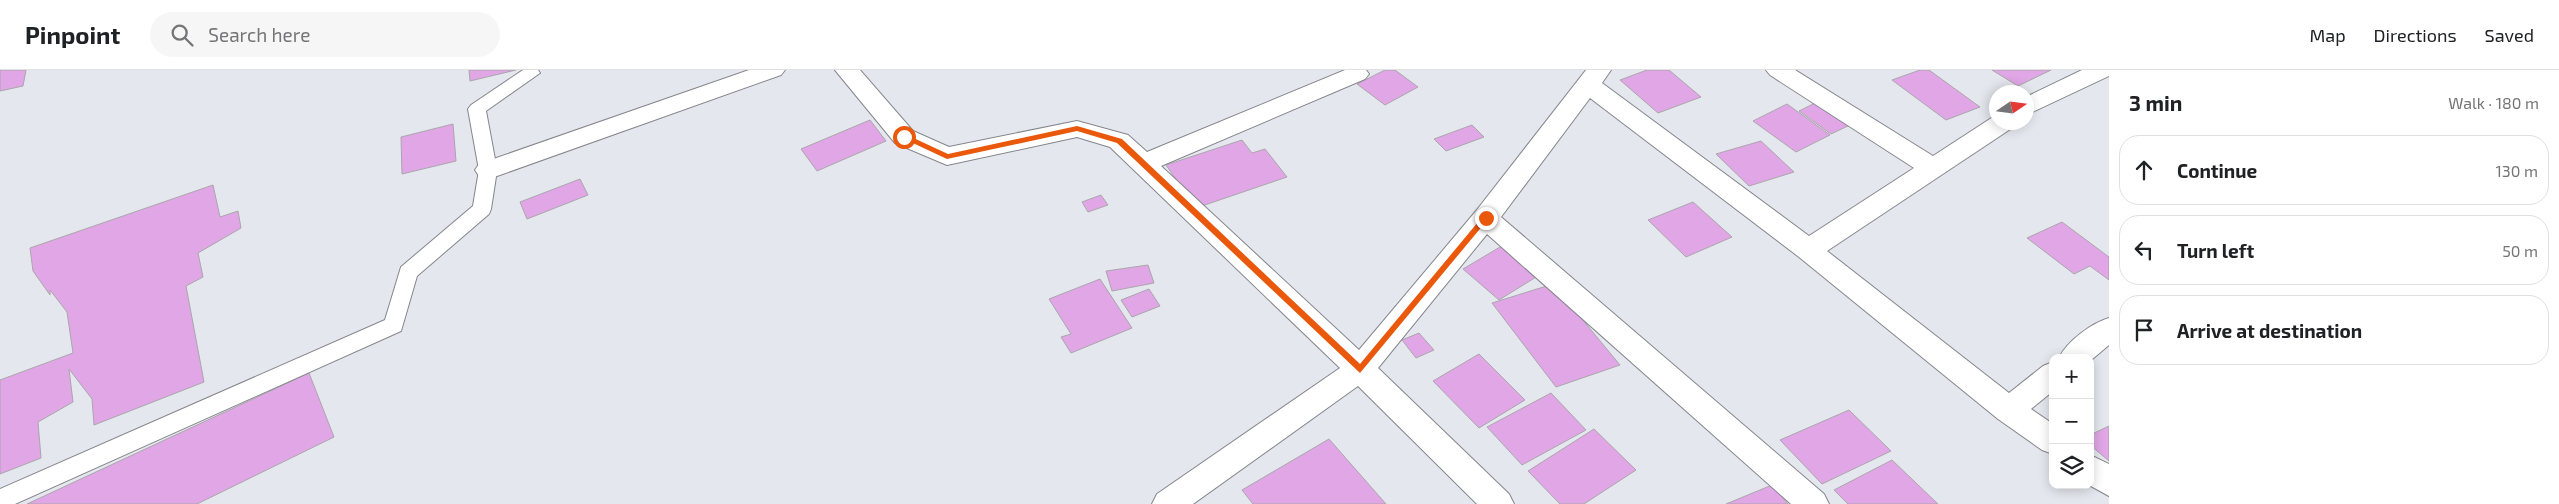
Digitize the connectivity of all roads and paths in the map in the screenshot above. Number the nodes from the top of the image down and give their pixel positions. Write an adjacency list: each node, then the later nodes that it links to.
1 (773, 70): 12 (street)
2 (847, 70): 10 (street)
3 (2101, 70): 8 (street)
4 (1785, 71): 11 (street)
5 (532, 73): 12 (lane)
6 (1357, 74): 10 (street)
7 (1593, 77): 13 (street); 14 (street)
8 (2034, 103)
9 (1991, 130): 11 (street)
10 (1143, 164): 17 (street)
11 (1933, 168): 14 (street)
12 (488, 170): 23 (lane)
13 (1486, 218): 17 (street); 26 (street)
14 (1808, 250): 19 (street)
15 (2109, 329): 16 (street)
16 (2078, 354)
17 (1360, 369): 24 (street); 25 (street)
18 (2049, 377): 19 (street)
19 (2009, 410): 20 (street)
20 (2049, 438)
21 (2094, 471): 22 (street)
22 (2109, 482)
23 (0, 500)
24 (1168, 504)
25 (1498, 504)
26 (1813, 504)

